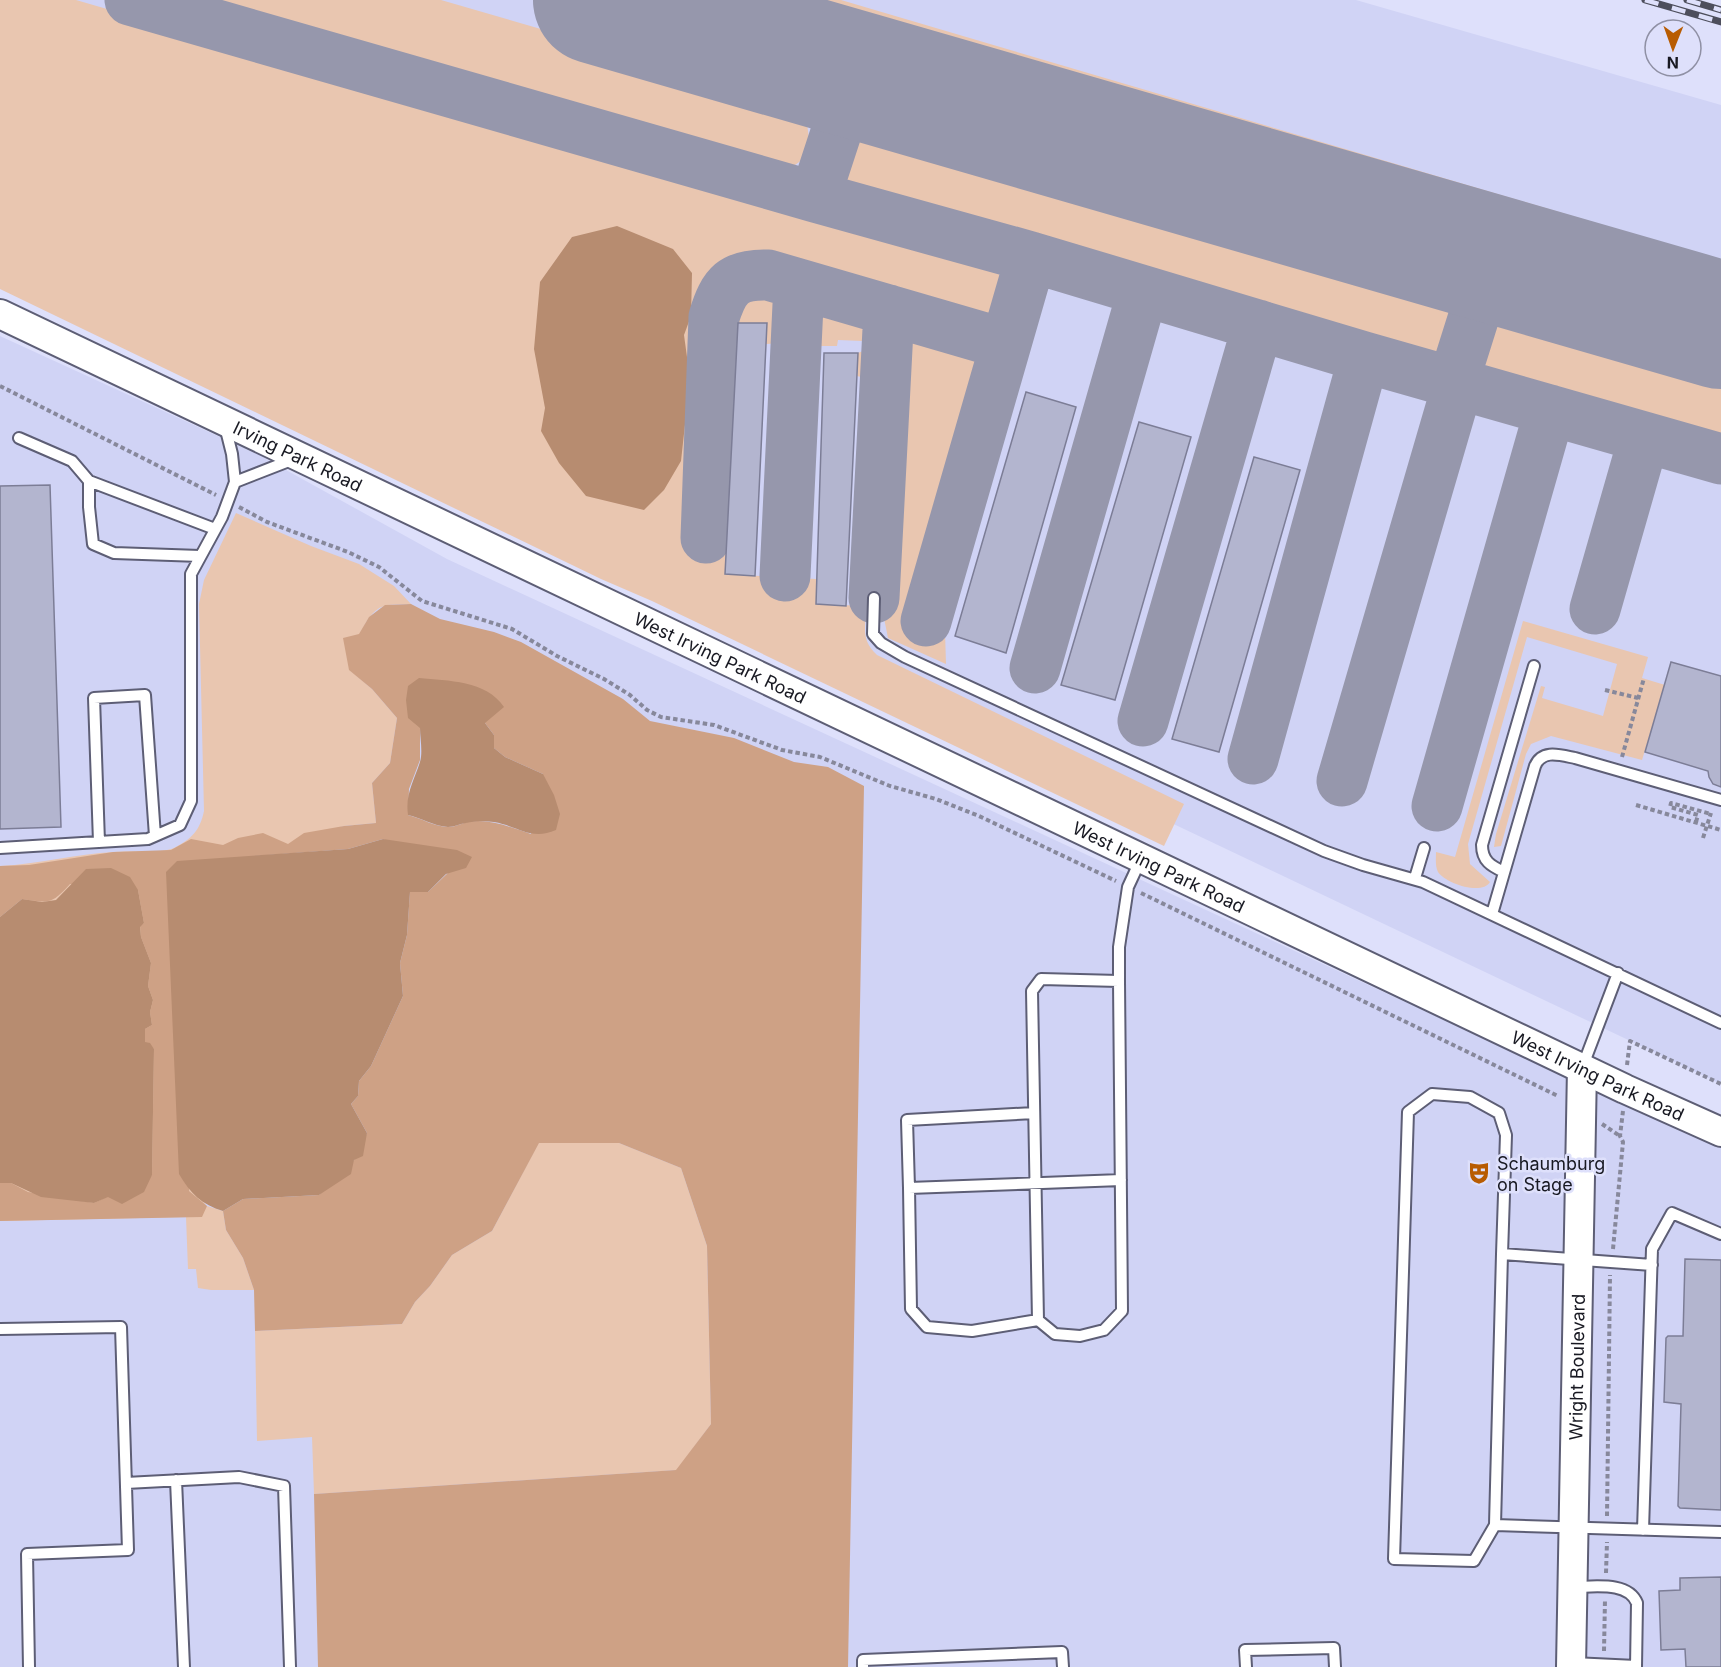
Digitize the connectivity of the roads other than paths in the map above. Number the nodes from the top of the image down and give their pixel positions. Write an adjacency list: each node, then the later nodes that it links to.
1 (0, 314): 2 (main road, Irving Park Road)
2 (223, 420): 4 (main road, Irving Park Road); 6 (lane)
3 (19, 438): 5 (lane)
4 (299, 457): 6 (lane); 10 (main road, Irving Park Road)
5 (89, 481): 7 (lane); 8 (lane)
6 (235, 482): 7 (lane)
7 (215, 529): 8 (lane)
8 (200, 556): 13 (lane)
9 (874, 598): 19 (lane)
10 (596, 599): 17 (main road, West Irving Park Road)
11 (1534, 666): 18 (lane)
12 (1721, 800): 18 (lane)
13 (155, 836): 14 (lane); 14 (lane)
14 (99, 842): 15 (lane)
15 (0, 848)
16 (1424, 848): 19 (lane)
17 (1141, 858): 22 (lane); 24 (main road, West Irving Park Road)
18 (1504, 872): 20 (lane)
19 (1415, 878): 20 (lane)
20 (1492, 914): 21 (lane)
21 (1618, 973): 23 (lane); 24 (lane)
22 (1119, 981): 25 (lane); 27 (lane)
23 (1721, 1023)
24 (1582, 1068): 26 (main road, West Irving Park Road); 32 (main road, Wright Boulevard)
25 (1034, 1113): 28 (lane); 29 (lane)
26 (1721, 1132)
27 (1121, 1180): 28 (lane); 34 (lane)
28 (1036, 1183): 29 (lane); 34 (lane)
29 (909, 1188): 34 (lane)
30 (1721, 1234): 33 (lane)
31 (1502, 1254): 32 (lane); 38 (lane); 38 (lane)
32 (1578, 1260): 33 (lane); 39 (main road, Wright Boulevard)
33 (1652, 1265): 40 (lane)
34 (1038, 1320)
35 (0, 1329): 37 (lane)
36 (176, 1480): 37 (lane); 46 (lane); 47 (lane)
37 (126, 1483): 45 (lane)
38 (1495, 1525): 39 (lane)
39 (1573, 1527): 40 (lane); 42 (main road, Wright Boulevard)
40 (1643, 1530): 41 (lane)
41 (1721, 1532)
42 (1572, 1587): 43 (main road, Wright Boulevard); 44 (lane)
43 (1571, 1665): 44 (lane)
44 (1636, 1666)
45 (29, 1667)
46 (184, 1667)
47 (290, 1667)
48 (862, 1667): 49 (lane)
49 (1063, 1667)
50 (1246, 1667): 51 (lane)
51 (1335, 1667)

